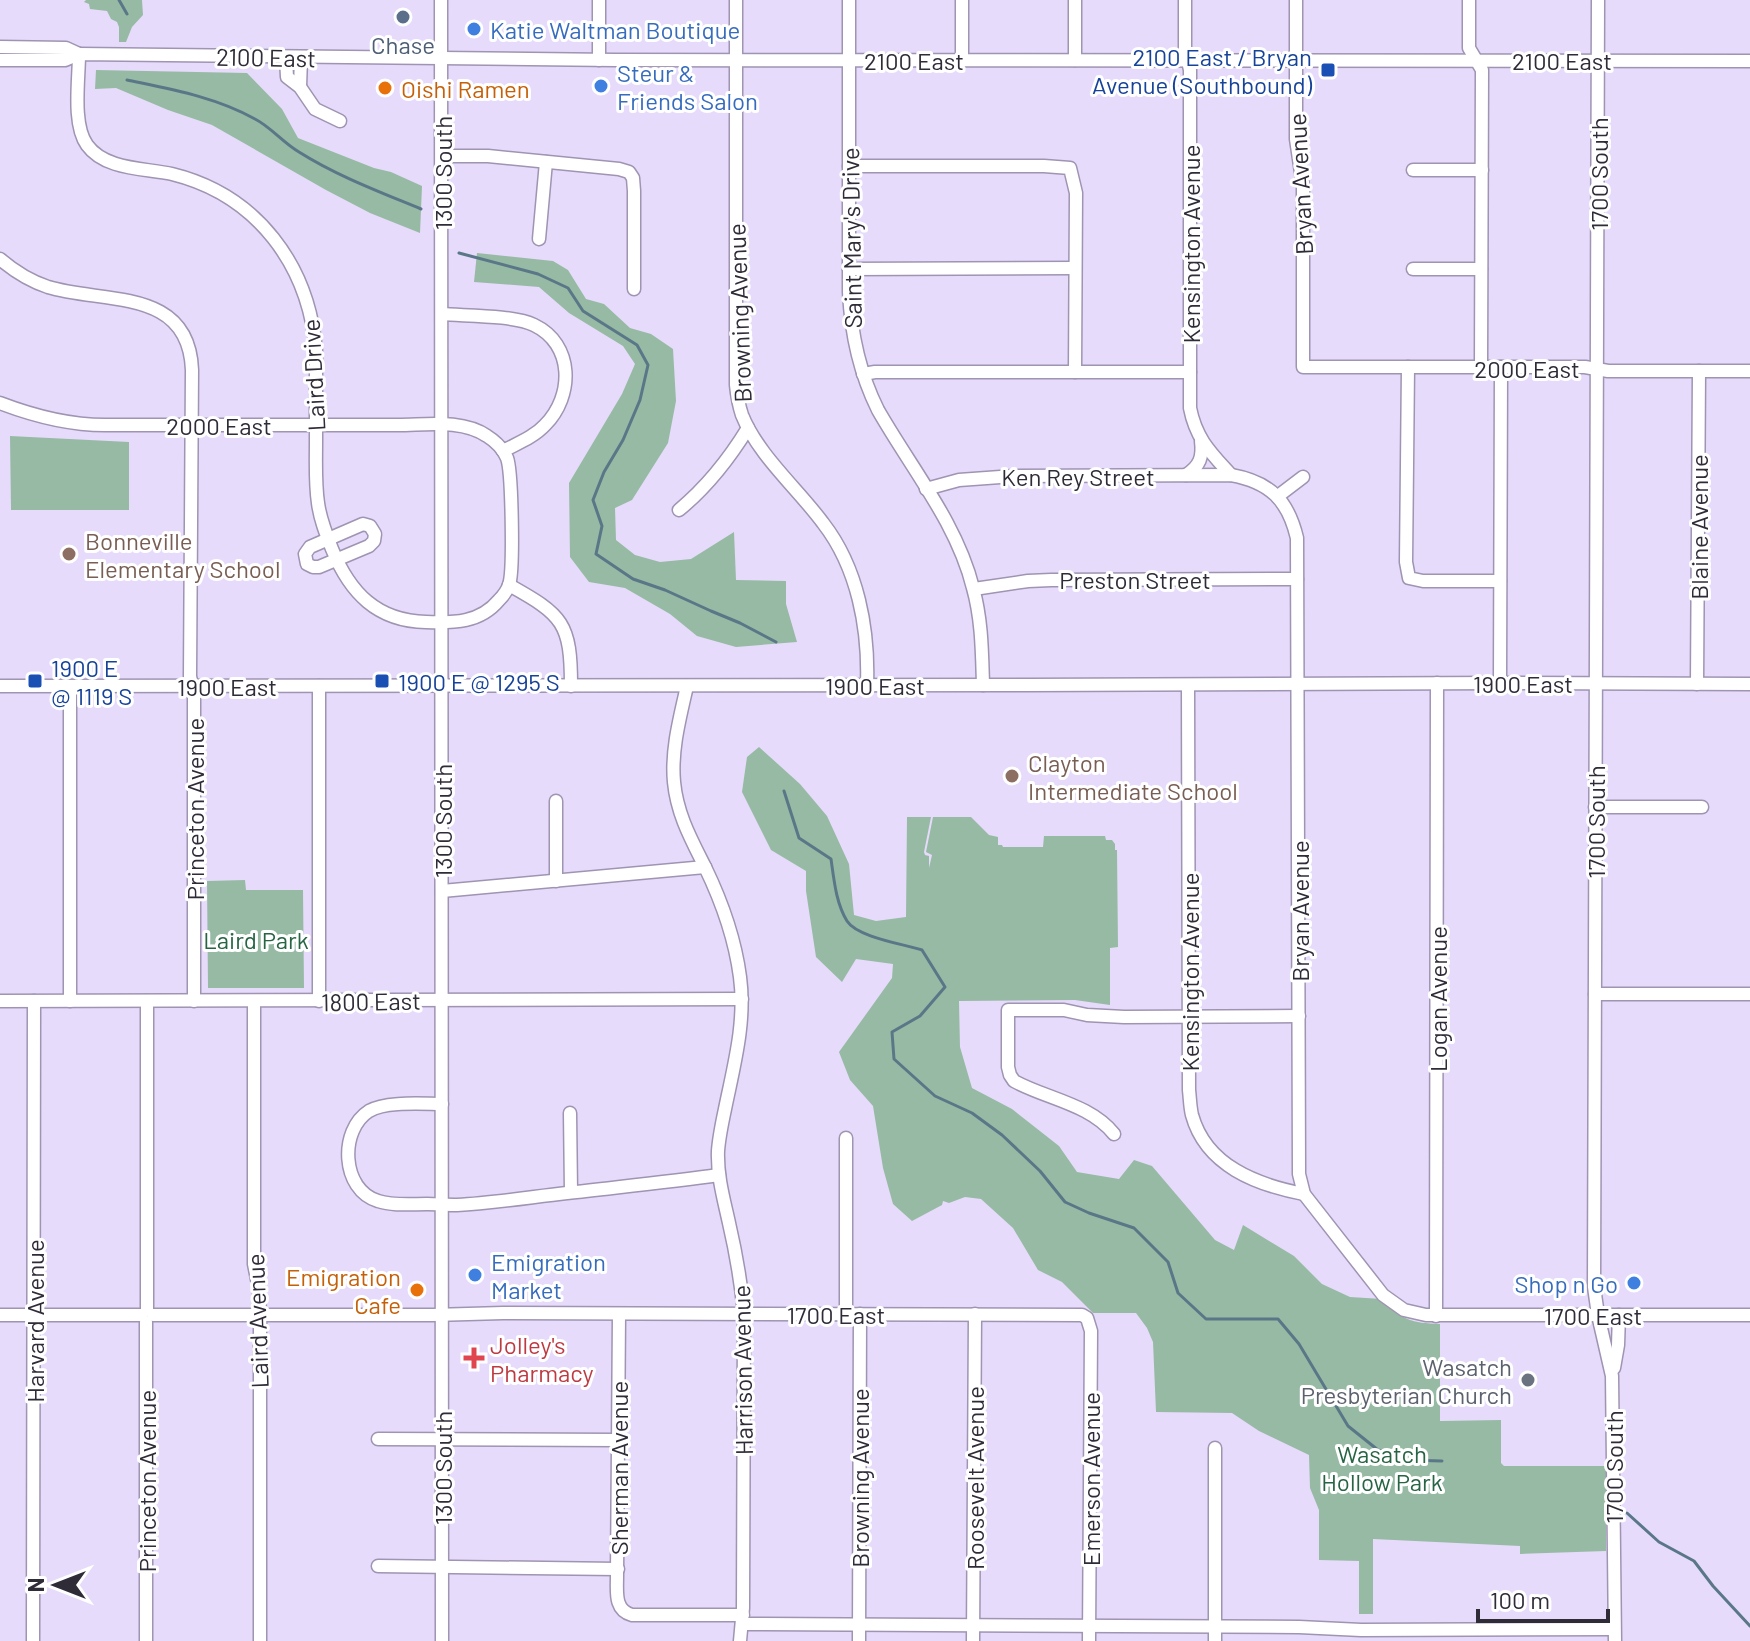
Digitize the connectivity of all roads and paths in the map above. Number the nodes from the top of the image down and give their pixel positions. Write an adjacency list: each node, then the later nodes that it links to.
1 (441, 0): 15 (street, 1300 South)
2 (599, 0): 17 (street)
3 (736, 0): 18 (street, Browning Avenue)
4 (849, 0): 19 (street, Saint Mary's Drive)
5 (962, 0): 20 (street)
6 (1075, 0): 21 (street)
7 (1185, 0): 22 (street, Kensington Avenue)
8 (1296, 0): 23 (street, Bryan Avenue)
9 (1469, 0): 24 (street)
10 (1598, 0): 25 (street, 1700 South)
11 (0, 47): 12 (street, 2100 East)
12 (79, 54): 13 (street, 2100 East); 16 (street, 2100 East); 54 (street, Laird Drive)
13 (286, 58): 14 (street, 2100 East); 27 (street)
14 (301, 58): 15 (street, 2100 East); 27 (street)
15 (441, 59): 17 (street, 2100 East); 29 (street, 1300 South)
16 (0, 60)
17 (599, 60): 18 (street, 2100 East)
18 (736, 60): 19 (street, 2100 East); 56 (street, Browning Avenue)
19 (849, 60): 20 (street, 2100 East); 31 (street, Saint Mary's Drive)
20 (962, 60): 21 (street, 2100 East)
21 (1075, 60): 22 (street, 2100 East)
22 (1188, 60): 23 (street, 2100 East); 50 (street, Kensington Avenue)
23 (1296, 60): 24 (street, 2100 East); 42 (street, Bryan Avenue)
24 (1475, 60): 25 (street, 2100 East); 33 (street)
25 (1598, 61): 26 (street, 2100 East); 46 (street, 1700 South)
26 (1750, 61)
27 (300, 87): 28 (street)
28 (340, 121)
29 (442, 156): 30 (street); 41 (street, 1300 South)
30 (546, 162): 34 (street); 40 (street)
31 (849, 166): 36 (street); 37 (street, Saint Mary's Drive)
32 (1413, 170): 33 (street)
33 (1482, 170): 39 (street)
34 (539, 239)
35 (0, 259): 53 (street, Princeton Avenue)
36 (1075, 268): 37 (street); 49 (street)
37 (849, 269): 51 (street, Saint Mary's Drive)
38 (1413, 269): 39 (street)
39 (1481, 269): 44 (street)
40 (634, 289)
41 (442, 314): 55 (street, 1300 South); 58 (street)
42 (1303, 367): 43 (street, 2000 East)
43 (1408, 367): 44 (street, 2000 East); 68 (street)
44 (1481, 367): 45 (street, 2000 East)
45 (1501, 367): 46 (street, 2000 East); 68 (street)
46 (1597, 368): 47 (street, 2000 East); 75 (street, 1700 South)
47 (1699, 371): 48 (street, 2000 East); 76 (street, Blaine Avenue)
48 (1750, 371)
49 (1075, 372): 50 (street); 51 (street)
50 (1190, 372): 57 (street, Kensington Avenue)
51 (863, 374): 62 (street, Saint Mary's Drive)
52 (0, 403): 53 (street, 2000 East)
53 (191, 425): 54 (street, 2000 East); 83 (street, Princeton Avenue)
54 (316, 425): 55 (street, 2000 East); 65 (street, Laird Drive)
55 (442, 425): 58 (street, 2000 East); 71 (street, 1300 South)
56 (748, 428): 64 (street); 78 (street, Browning Avenue)
57 (1201, 441): 59 (street); 60 (street, Kensington Avenue)
58 (503, 451): 69 (street)
59 (1186, 475): 60 (street, Ken Rey Street); 62 (street, Ken Rey Street)
60 (1231, 475): 63 (street)
61 (1303, 477): 63 (street)
62 (926, 489): 70 (street, Saint Mary's Drive)
63 (1278, 496): 67 (street, Bryan Avenue)
64 (679, 510)
65 (328, 539): 66 (street, Laird Drive); 66 (street); 66 (street)
66 (336, 560): 71 (street, Laird Drive)
67 (1297, 579): 70 (street, Preston Street); 74 (street, Bryan Avenue)
68 (1500, 581): 73 (street)
69 (509, 585): 71 (street, Laird Drive); 86 (street)
70 (974, 589): 79 (street, Saint Mary's Drive)
71 (442, 622): 85 (street, 1300 South)
72 (1437, 683): 73 (street, 1900 East); 74 (street, 1900 East); 128 (street, Logan Avenue)
73 (1500, 683): 75 (street, 1900 East)
74 (1298, 684): 80 (street, 1900 East); 106 (street, Bryan Avenue)
75 (1596, 684): 76 (street, 1900 East); 89 (street, 1700 South)
76 (1697, 684): 77 (street, 1900 East)
77 (1750, 684)
78 (867, 685): 79 (street, 1900 East); 87 (street, 1900 East)
79 (983, 685): 80 (street, 1900 East)
80 (1188, 685): 105 (street, Kensington Avenue)
81 (0, 686): 82 (street, 1900 East)
82 (70, 686): 83 (street, 1900 East); 100 (street)
83 (192, 686): 84 (street, 1900 East); 102 (street, Princeton Avenue)
84 (319, 686): 85 (street, 1900 East); 103 (street)
85 (442, 686): 86 (street, 1900 East); 93 (street, 1300 South)
86 (571, 686): 87 (street, 1900 East)
87 (687, 686): 91 (street, Harrison Avenue)
88 (556, 801): 92 (street)
89 (1595, 807): 90 (street); 94 (street, 1700 South)
90 (1702, 807)
91 (705, 867): 92 (street); 96 (street, Harrison Avenue)
92 (556, 881): 93 (street)
93 (442, 891): 97 (street, 1300 South)
94 (1595, 994): 95 (street); 124 (street, 1700 South)
95 (1750, 994)
96 (742, 999): 97 (street, 1800 East); 111 (street, Harrison Avenue)
97 (442, 1000): 103 (street, 1800 East); 107 (street, 1300 South)
98 (0, 1001): 99 (street, 1800 East)
99 (34, 1001): 100 (street, 1800 East); 122 (street, Harvard Avenue)
100 (70, 1001): 101 (street, 1800 East)
101 (147, 1001): 102 (street, 1800 East); 127 (street, Princeton Avenue)
102 (194, 1001): 104 (street, 1800 East)
103 (319, 1001): 104 (street, 1800 East)
104 (254, 1002): 123 (street, Laird Avenue)
105 (1189, 1016): 106 (street); 109 (street); 113 (street, Kensington Avenue)
106 (1299, 1016): 113 (street, Bryan Avenue)
107 (442, 1104): 114 (street, 1300 South); 114 (street)
108 (570, 1113): 112 (street)
109 (1114, 1134)
110 (846, 1138): 118 (street)
111 (719, 1175): 112 (street); 115 (street, Harrison Avenue)
112 (571, 1192): 114 (street)
113 (1304, 1194): 128 (street)
114 (442, 1204): 116 (street, 1300 South)
115 (744, 1313): 117 (street, 1700 East); 118 (street, 1700 East); 138 (street, Harrison Avenue)
116 (442, 1314): 117 (street, 1700 East); 123 (street, 1700 East); 132 (street, 1300 South)
117 (619, 1314): 133 (street, Sherman Avenue)
118 (846, 1314): 119 (street, 1700 East)
119 (860, 1314): 120 (street, 1700 East); 139 (street, Browning Avenue)
120 (975, 1314): 129 (street, 1700 East); 140 (street, Roosevelt Avenue)
121 (0, 1315): 122 (street, 1700 East)
122 (34, 1315): 127 (street, 1700 East); 146 (street, Harvard Avenue)
123 (260, 1315): 127 (street, 1700 East); 148 (street, Laird Avenue)
124 (1598, 1315): 125 (street, 1700 East); 128 (street, 1700 East); 130 (street, 1700 South)
125 (1619, 1315): 126 (street, 1700 East); 130 (street)
126 (1750, 1315)
127 (147, 1316): 147 (street, Princeton Avenue)
128 (1436, 1316)
129 (1087, 1318): 141 (street, Emerson Avenue)
130 (1612, 1376): 145 (street, 1700 South)
131 (378, 1439): 132 (street)
132 (442, 1439): 133 (street); 136 (street, 1300 South)
133 (618, 1440): 137 (street, Sherman Avenue)
134 (1215, 1448): 142 (street)
135 (378, 1566): 136 (street)
136 (442, 1567): 137 (street); 149 (street, 1300 South)
137 (618, 1569): 138 (street, Sherman Avenue)
138 (742, 1619): 139 (street); 150 (street, Harrison Avenue)
139 (859, 1625): 140 (street); 151 (street, Browning Avenue)
140 (973, 1626): 141 (street); 152 (street, Roosevelt Avenue)
141 (1089, 1627): 142 (street); 153 (street, Emerson Avenue)
142 (1215, 1627): 143 (street); 154 (street)
143 (1347, 1635): 144 (street)
144 (1482, 1635): 145 (street)
145 (1614, 1635)
146 (33, 1641)
147 (146, 1641)
148 (260, 1641)
149 (442, 1641)
150 (740, 1641)
151 (859, 1641)
152 (973, 1641)
153 (1089, 1641)
154 (1215, 1641)

